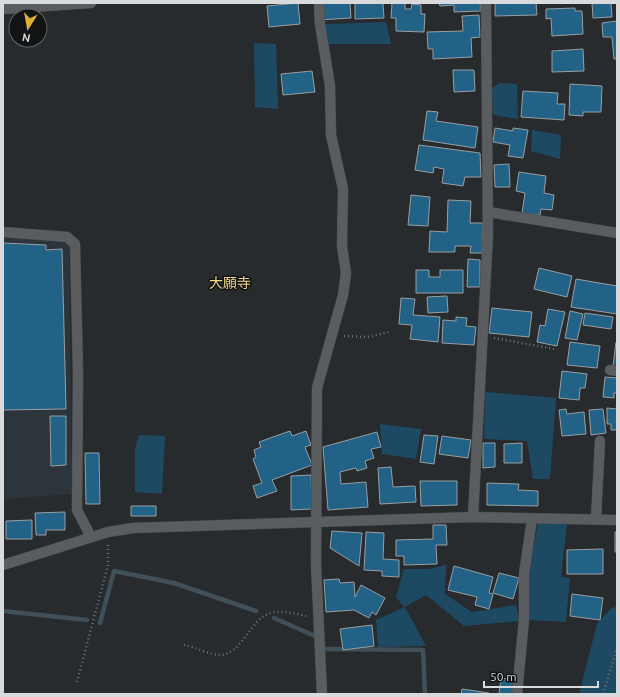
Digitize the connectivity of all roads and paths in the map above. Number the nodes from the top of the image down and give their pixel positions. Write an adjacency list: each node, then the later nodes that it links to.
1 (91, 3): 4 (street)
2 (319, 3): 9 (street)
3 (486, 3): 5 (street)
4 (3, 9)
5 (488, 212): 7 (street); 10 (street)
6 (3, 232): 19 (street)
7 (617, 232)
8 (389, 332): 9 (path)
9 (332, 335): 17 (street)
10 (483, 336): 11 (path); 13 (street)
11 (554, 349)
12 (600, 441): 15 (street)
13 (473, 517): 14 (street); 17 (street)
14 (532, 519): 15 (street); 26 (street)
15 (596, 519): 16 (street)
16 (617, 520)
17 (318, 521): 18 (street); 21 (street)
18 (108, 532): 19 (street); 24 (path)
19 (91, 537): 20 (street)
20 (3, 565)
21 (319, 619): 22 (path); 25 (street)
22 (184, 645)
23 (617, 648): 27 (path)
24 (76, 682)
25 (322, 694)
26 (517, 694)
27 (604, 694)

